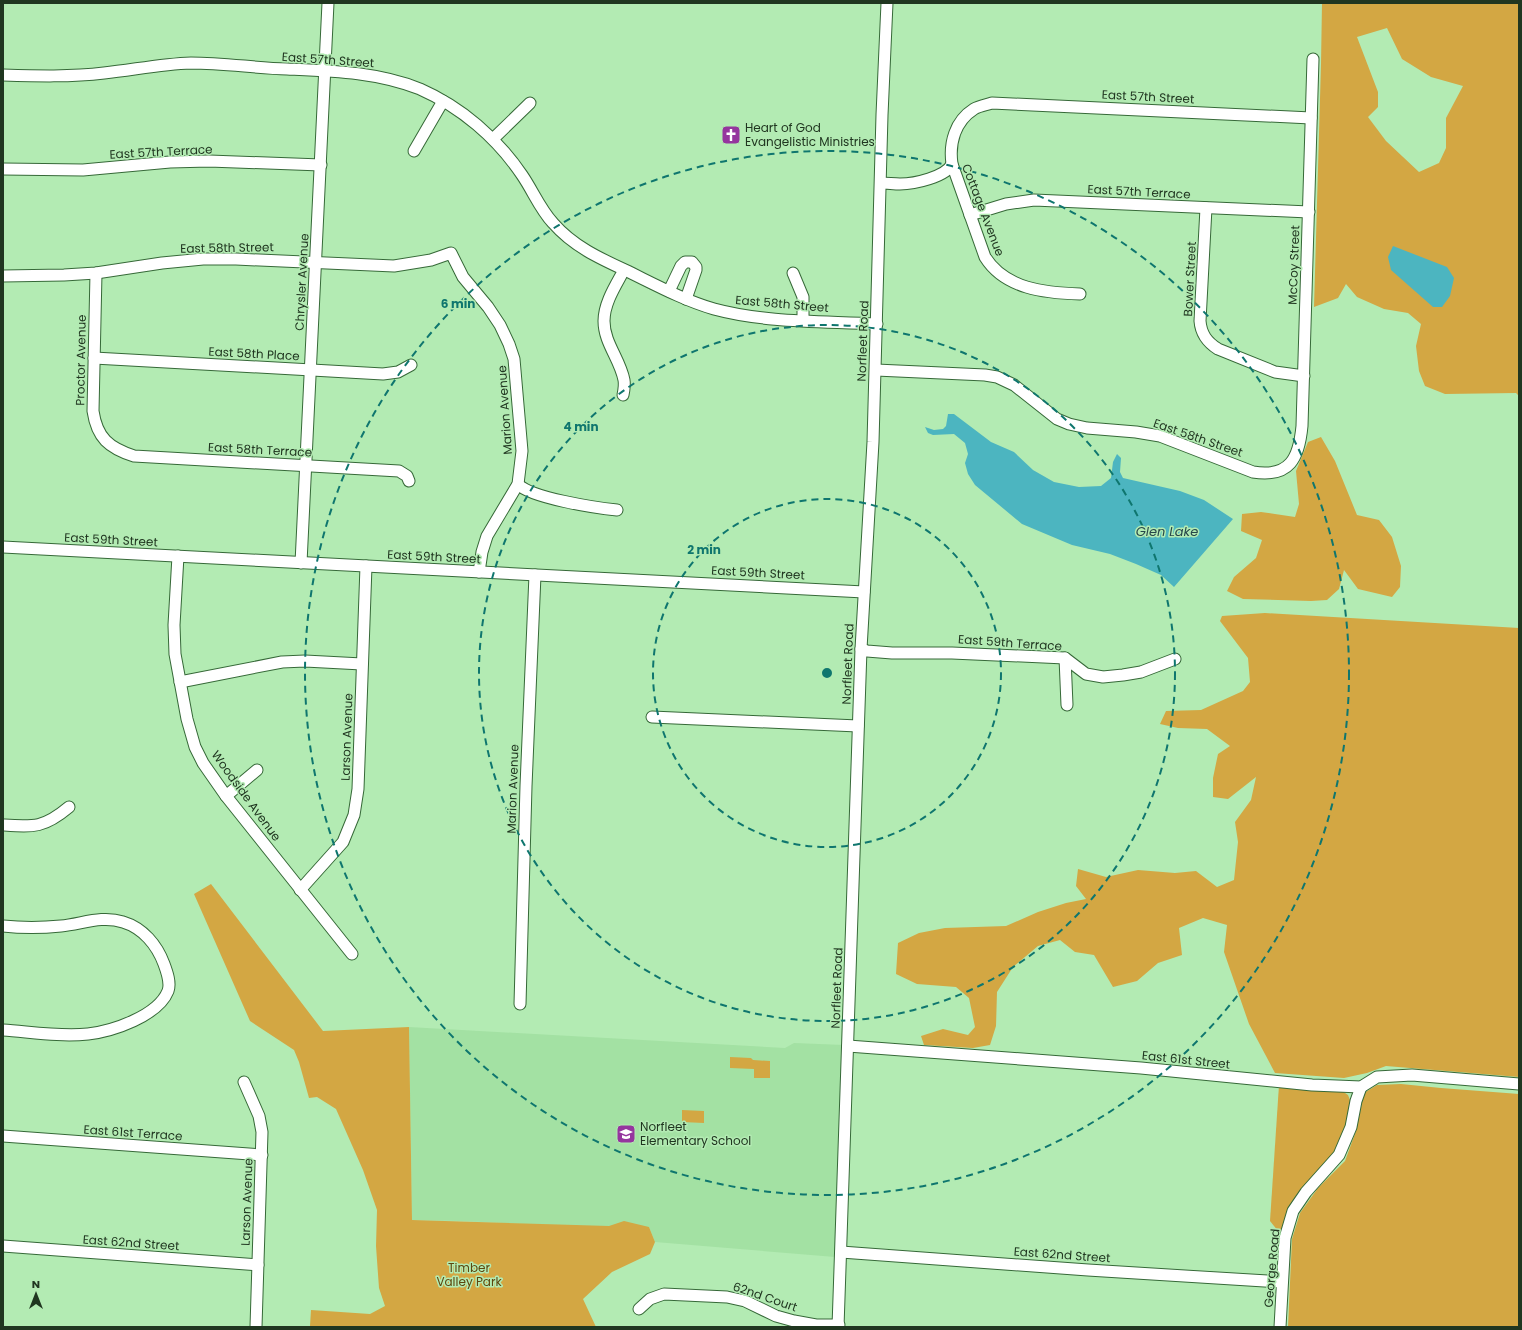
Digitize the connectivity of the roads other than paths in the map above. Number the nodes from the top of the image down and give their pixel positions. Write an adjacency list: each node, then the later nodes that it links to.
1 (328, 3): 4 (street, Chrysler Avenue)
2 (887, 3): 15 (street, Norfleet Road)
3 (1313, 59): 9 (street, McCoy Street)
4 (326, 70): 5 (street, East 57th Street); 6 (street, East 57th Street); 13 (street, Chrysler Avenue)
5 (3, 75)
6 (443, 101): 10 (street, East 57th Street); 11 (street)
7 (530, 103): 10 (street)
8 (984, 106): 9 (street, East 57th Street); 12 (street, Cottage Avenue)
9 (1311, 118): 17 (street, McCoy Street)
10 (493, 139): 21 (street, East 57th Street)
11 (414, 151)
12 (952, 164): 15 (street); 18 (street, Cottage Avenue)
13 (321, 165): 14 (street, East 57th Terrace); 20 (street, Chrysler Avenue)
14 (3, 169)
15 (881, 183): 29 (street, Norfleet Road)
16 (1206, 208): 17 (street, East 57th Terrace); 18 (street, East 57th Terrace); 34 (street, Bower Street)
17 (1308, 212): 34 (street, McCoy Street)
18 (970, 215): 26 (street, Cottage Avenue)
19 (451, 254): 20 (street, East 58th Street); 40 (street, Marion Avenue)
20 (316, 262): 22 (street, East 58th Street); 32 (street, Chrysler Avenue)
21 (624, 270): 25 (street, East 58th Street); 35 (street)
22 (96, 273): 24 (street, East 58th Street); 30 (street, Proctor Avenue)
23 (793, 273): 28 (street)
24 (3, 276)
25 (669, 291): 27 (street, East 58th Street); 27 (street)
26 (1080, 294)
27 (686, 299): 28 (street, East 58th Street)
28 (802, 320): 29 (street, East 58th Street)
29 (877, 324): 33 (street, Norfleet Road)
30 (94, 358): 32 (street, East 58th Place); 36 (street, Proctor Avenue)
31 (412, 365): 32 (street, East 58th Place)
32 (311, 370): 37 (street, Chrysler Avenue)
33 (876, 370): 38 (street, East 58th Street); 48 (street, Norfleet Road)
34 (1304, 376): 38 (street, McCoy Street)
35 (624, 395)
36 (108, 444): 37 (street, East 58th Terrace)
37 (306, 466): 39 (street, East 58th Terrace); 44 (street, Chrysler Avenue)
38 (1286, 467)
39 (409, 481)
40 (518, 484): 41 (street); 46 (street, Marion Avenue)
41 (617, 510)
42 (3, 547): 43 (street, East 59th Street)
43 (178, 556): 44 (street, East 59th Street); 53 (street, Woodside Avenue)
44 (301, 563): 45 (street, East 59th Street)
45 (366, 566): 46 (street, East 59th Street); 52 (street, Larson Avenue)
46 (479, 572): 47 (street, East 59th Street)
47 (535, 575): 48 (street, East 59th Street); 64 (street, Marion Avenue)
48 (864, 592): 49 (street, Norfleet Road)
49 (861, 648): 50 (street, East 59th Terrace); 56 (street, Norfleet Road)
50 (1065, 658): 51 (street, East 59th Terrace); 54 (street)
51 (1175, 659)
52 (362, 664): 53 (street); 61 (street, Larson Avenue)
53 (180, 682): 58 (street, Woodside Avenue)
54 (1066, 704)
55 (652, 717): 56 (street)
56 (858, 726): 66 (street, Norfleet Road)
57 (257, 770): 58 (street)
58 (226, 796): 61 (street, Woodside Avenue)
59 (69, 807): 60 (street)
60 (3, 825)
61 (300, 890): 63 (street, Woodside Avenue)
62 (3, 926): 65 (street)
63 (352, 954)
64 (520, 1004)
65 (3, 1030)
66 (848, 1046): 69 (street, East 61st Street); 73 (street, Norfleet Road)
67 (244, 1082): 71 (street, Larson Avenue)
68 (1519, 1084): 69 (street)
69 (1360, 1087): 75 (street, George Road)
70 (3, 1136): 71 (street, East 61st Terrace)
71 (262, 1155): 74 (street, Larson Avenue)
72 (3, 1246): 74 (street, East 62nd Street)
73 (841, 1252): 75 (street, East 62nd Street); 77 (street, Norfleet Road)
74 (258, 1265): 78 (street, Larson Avenue)
75 (1282, 1282): 79 (street, George Road)
76 (639, 1309): 77 (street, 62nd Court)
77 (838, 1326)
78 (256, 1327)
79 (1280, 1327)

